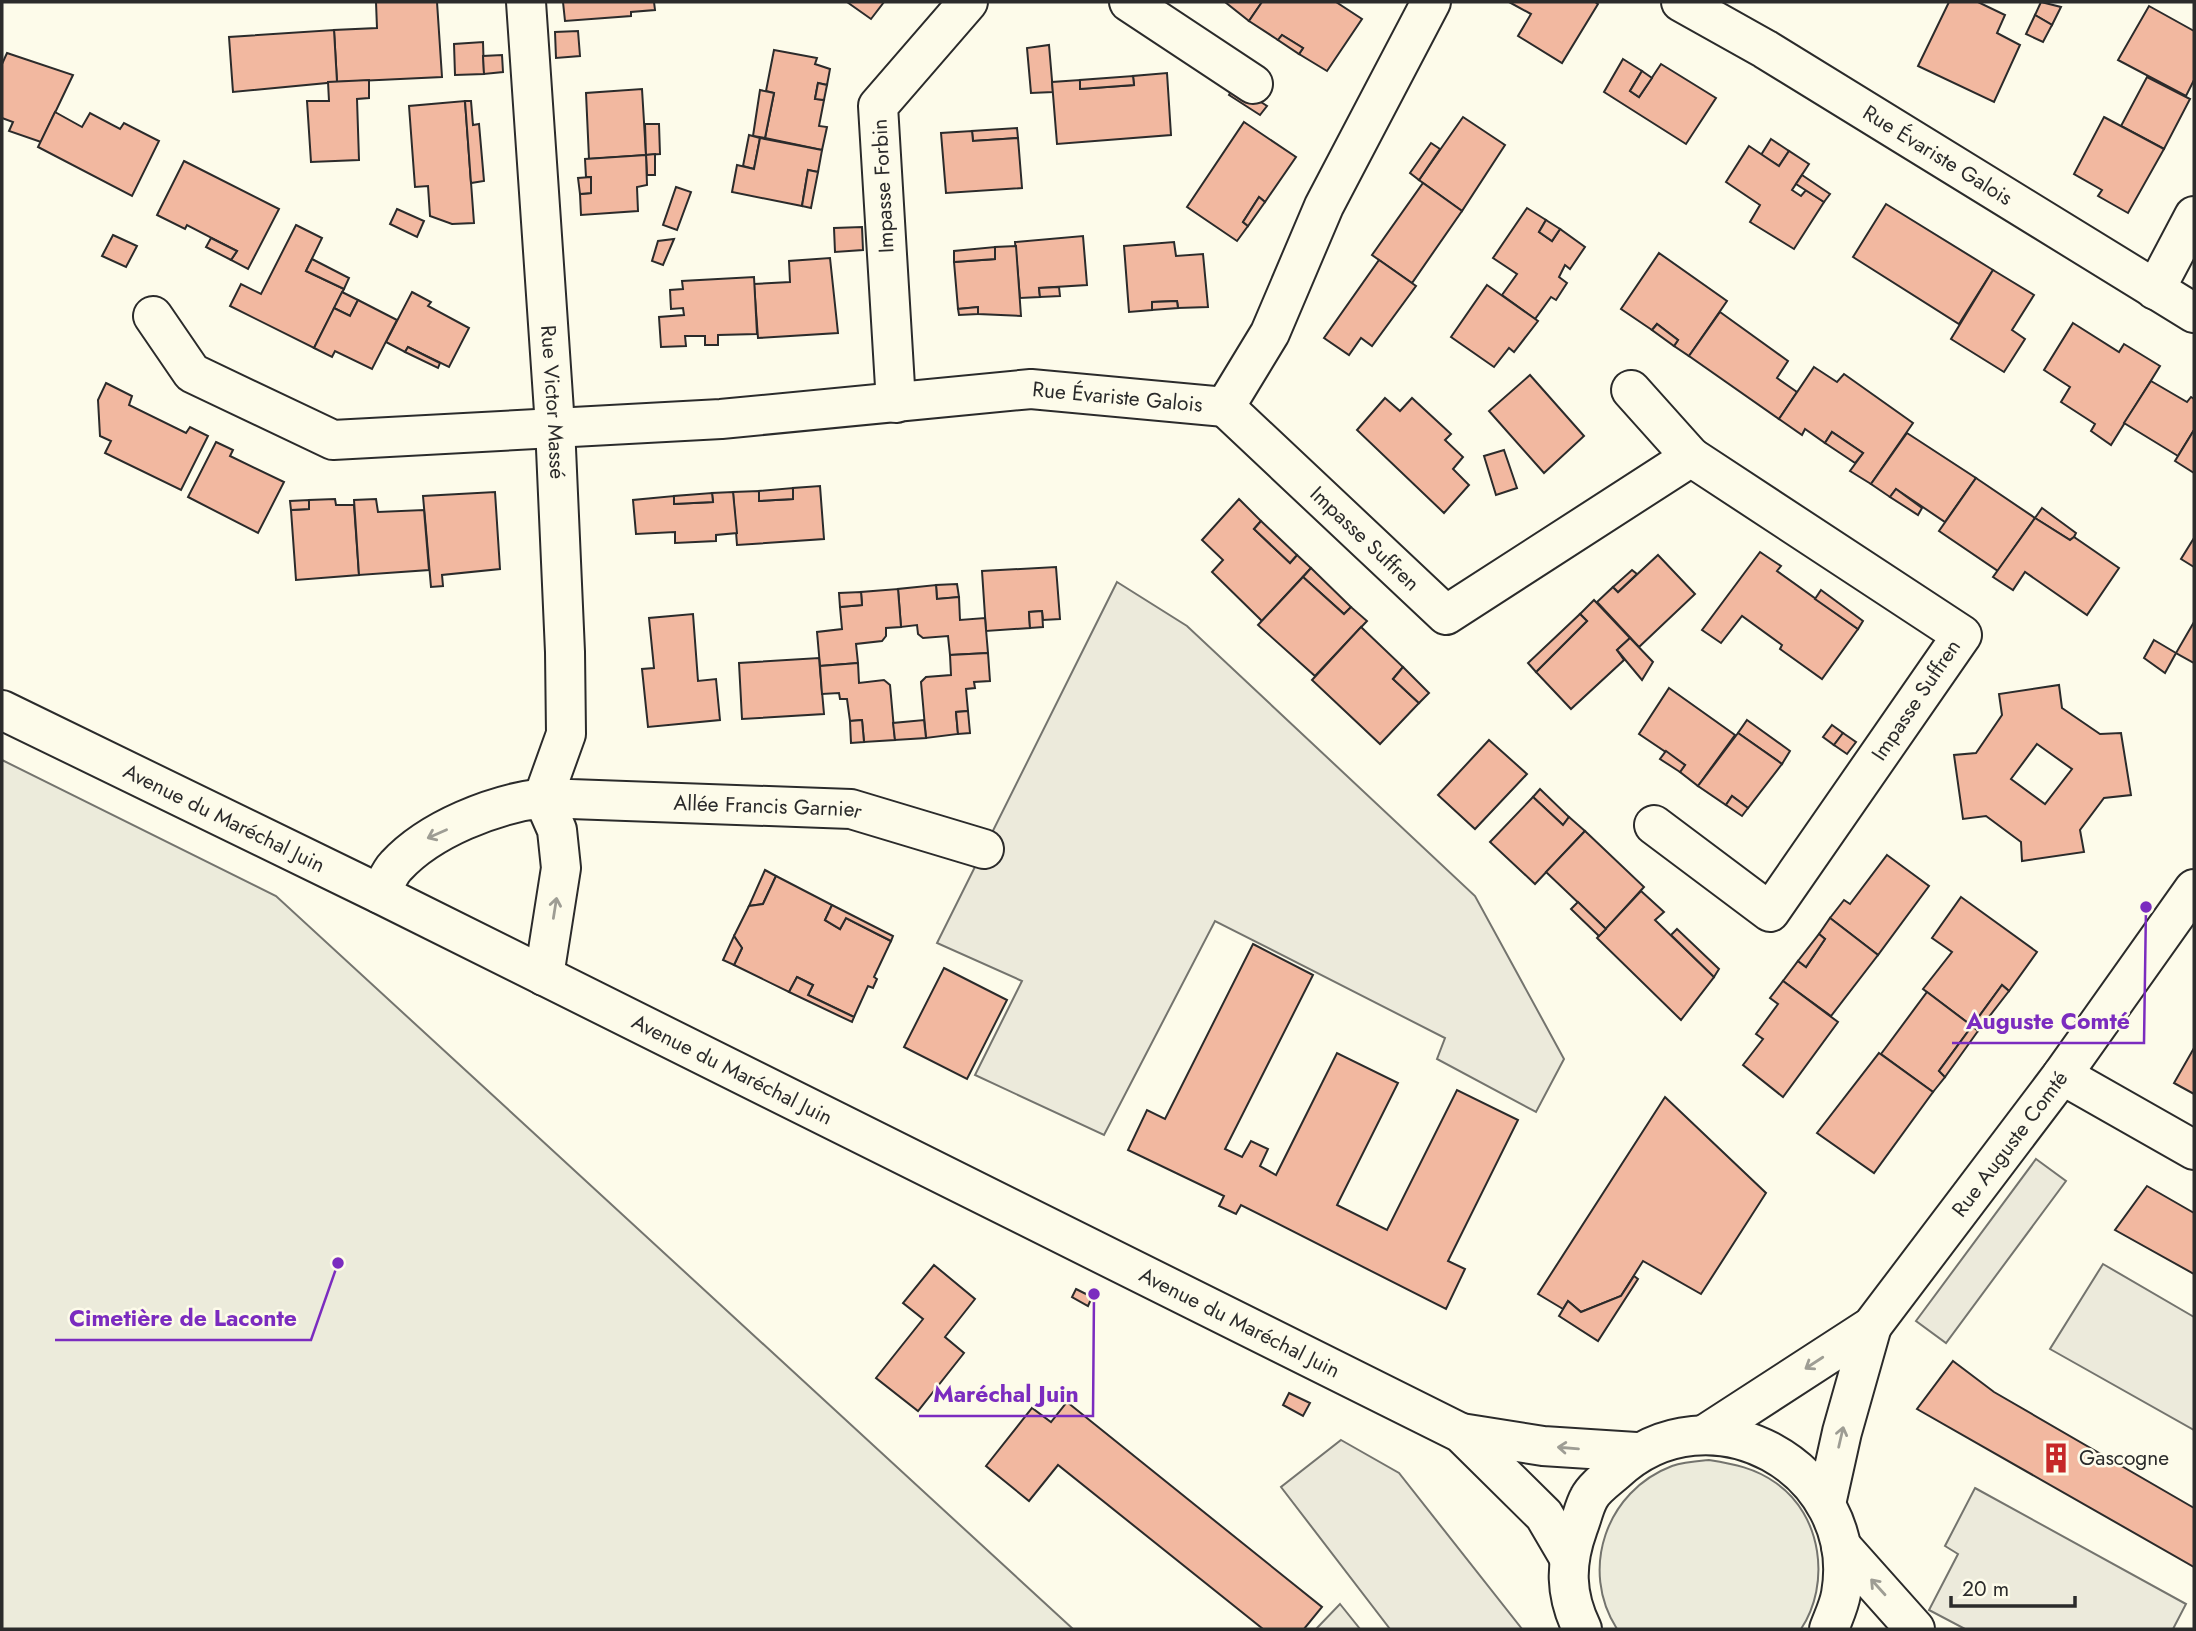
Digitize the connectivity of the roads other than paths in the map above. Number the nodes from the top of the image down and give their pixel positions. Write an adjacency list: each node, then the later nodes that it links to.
1 (526, 2): 14 (street, Rue Victor Massé)
2 (968, 2): 12 (street, Impasse Forbin)
3 (1129, 2): 6 (street)
4 (1431, 2): 13 (street, Rue Évariste Galois)
5 (1681, 2): 8 (street, Rue Évariste Galois)
6 (1253, 84)
7 (2194, 216): 8 (street)
8 (2155, 290): 9 (street, Rue Évariste Galois)
9 (2194, 313)
10 (153, 316): 14 (street, Rue Évariste Galois)
11 (1631, 390): 15 (street, Impasse Suffren)
12 (896, 403): 13 (street, Rue Évariste Galois); 14 (street, Rue Évariste Galois)
13 (1225, 407): 15 (street, Impasse Suffren)
14 (555, 426): 17 (street, Rue Victor Massé)
15 (1691, 457): 18 (street, Impasse Suffren)
16 (2, 710): 21 (street, Avenue du Maréchal Juin)
17 (543, 798): 19 (street, Allée Francis Garnier); 21 (street, one-way to 21); 22 (street, one-way to 17)
18 (1654, 825)
19 (984, 849)
20 (2194, 889): 23 (street, Rue Auguste Comté)
21 (380, 894): 22 (street, Avenue du Maréchal Juin)
22 (544, 976): 26 (street, Avenue du Maréchal Juin)
23 (2062, 1075): 24 (street); 25 (street, Rue Auguste Comté)
24 (2194, 1150)
25 (1872, 1326): 27 (street, Rue Auguste Comté, one-way to 27); 29 (street, Rue Auguste Comté, one-way to 25)
26 (1461, 1433): 28 (street, Avenue du Maréchal Juin, one-way to 26); 31 (street, Avenue du Maréchal Juin)
27 (1707, 1433): 28 (street); 29 (street)
28 (1636, 1452): 31 (street)
29 (1826, 1504): 30 (street)
30 (1841, 1546): 33 (street); 34 (street, one-way to 30)
31 (1568, 1556): 32 (street)
32 (1582, 1629)
33 (1829, 1629)
34 (1915, 1629)

